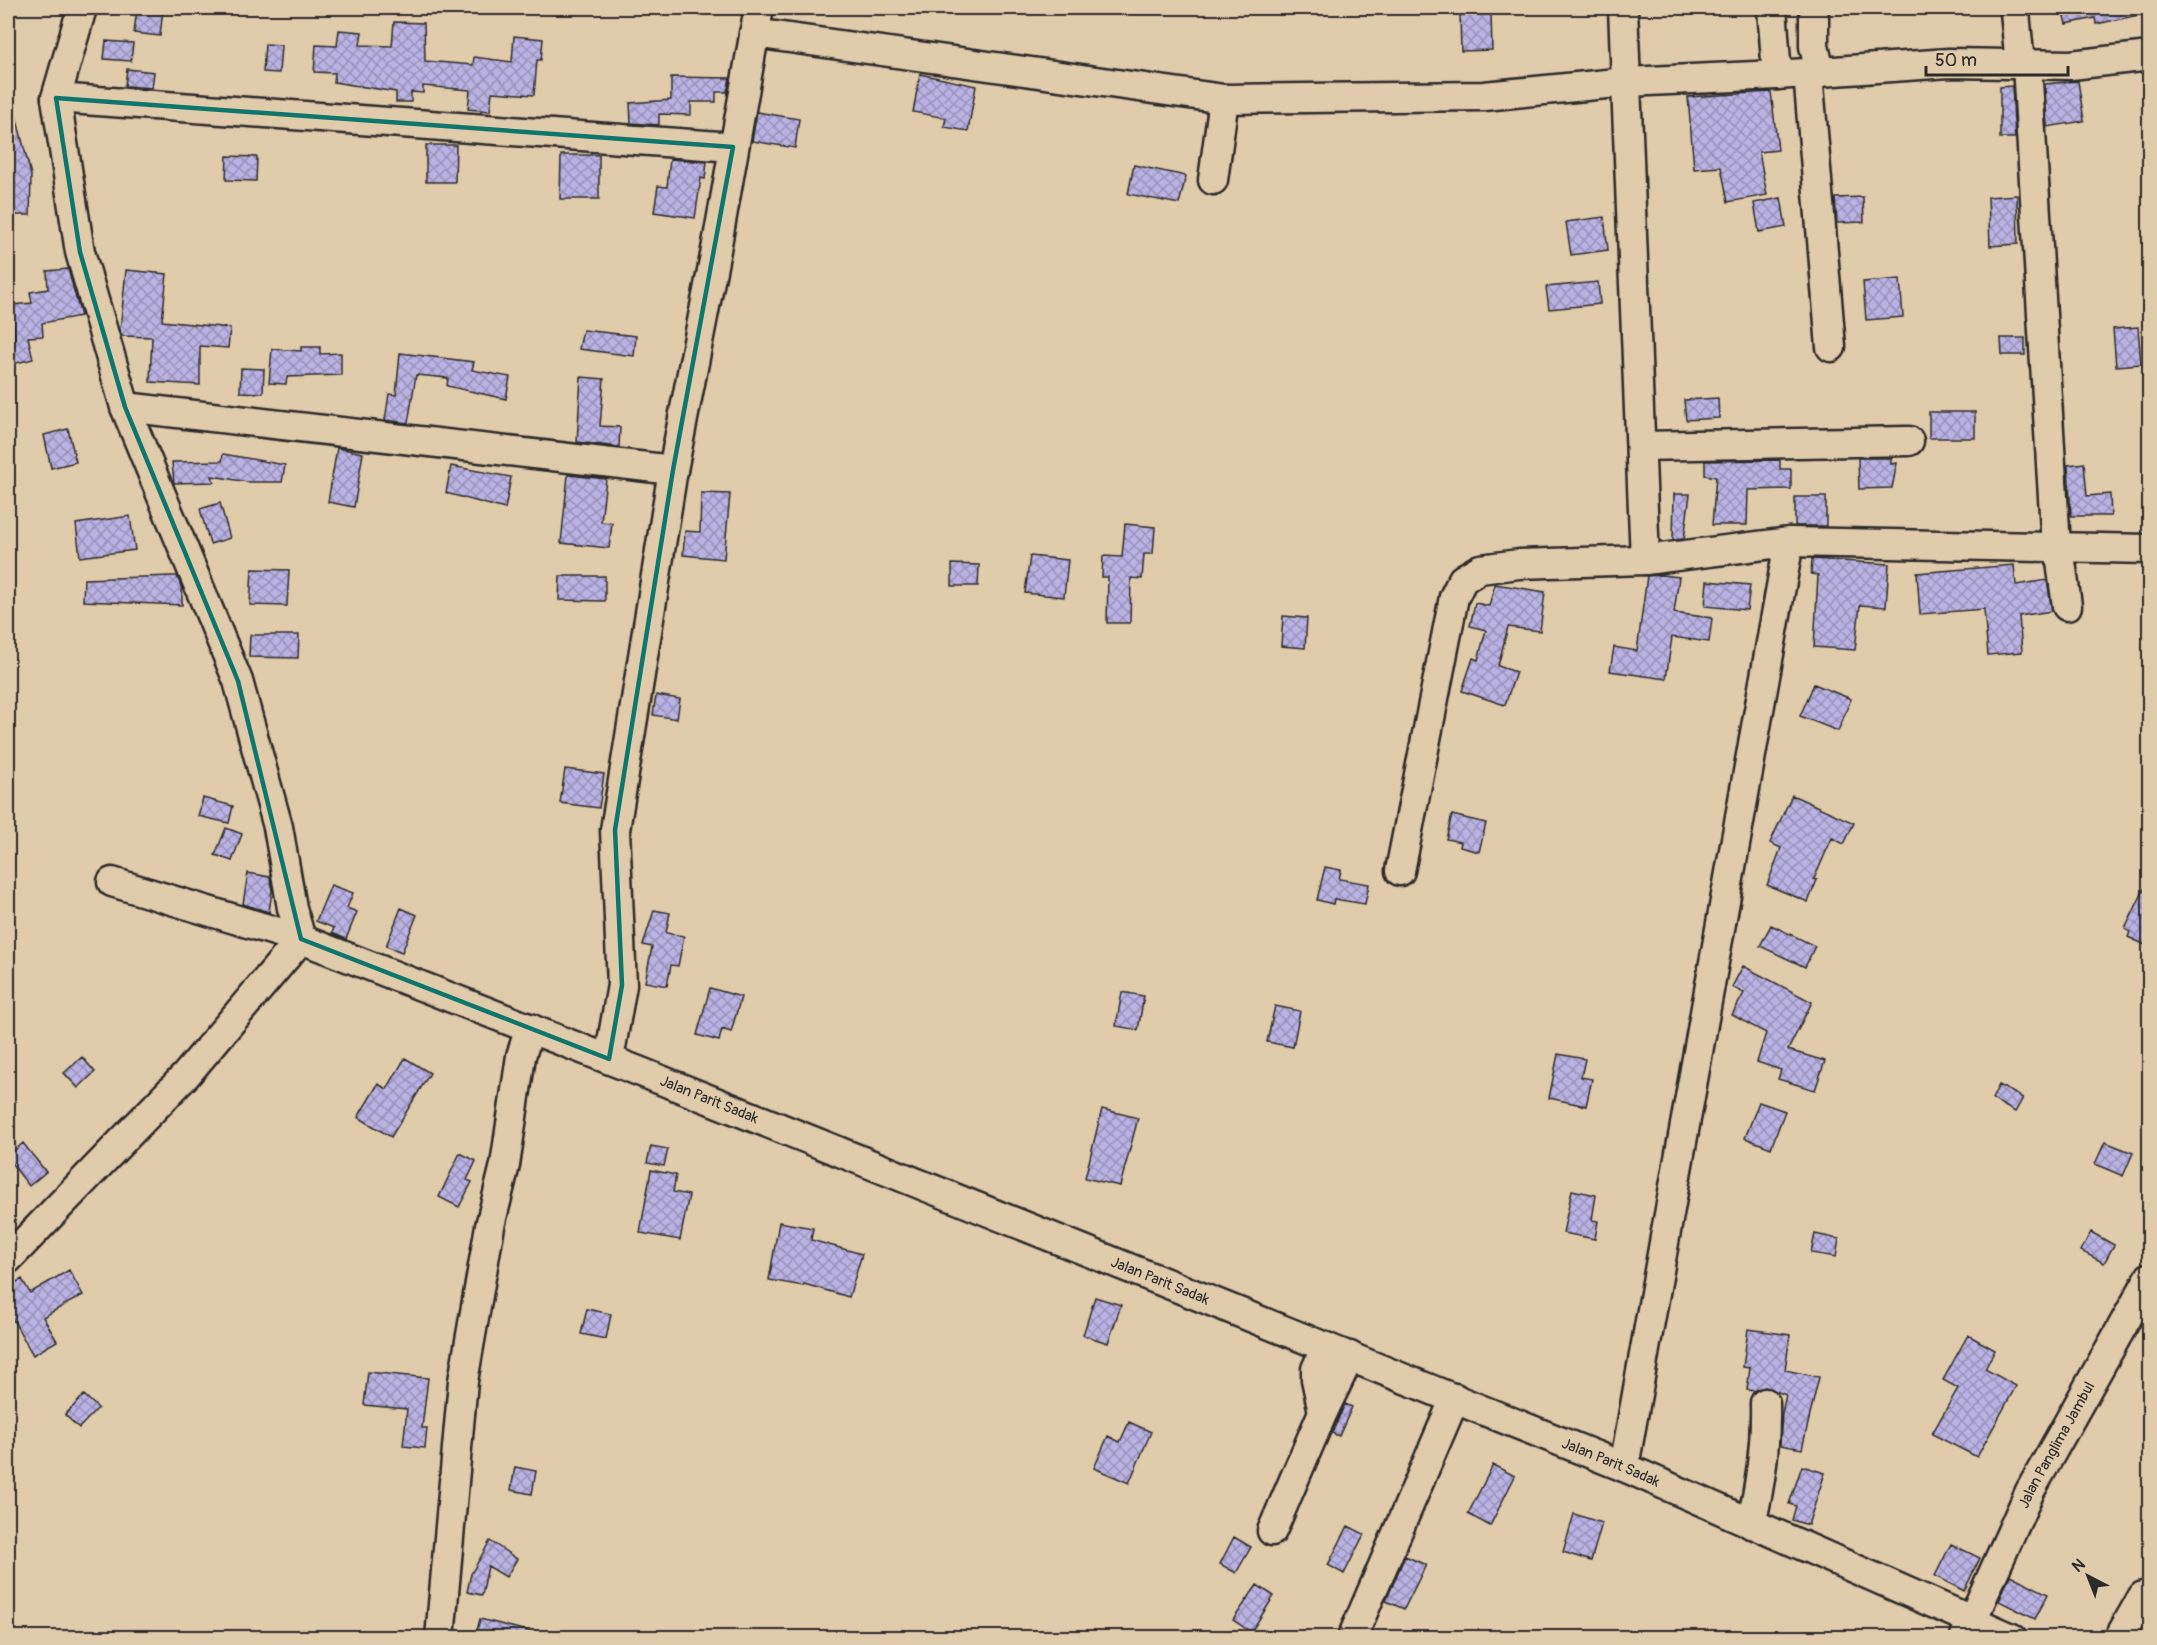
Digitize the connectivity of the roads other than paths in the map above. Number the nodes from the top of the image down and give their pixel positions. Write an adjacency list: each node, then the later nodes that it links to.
1 (82, 8): 12 (street)
2 (1623, 8): 11 (street)
3 (1772, 8): 10 (street)
4 (2015, 12): 8 (street)
5 (1814, 17): 9 (street)
6 (757, 20): 13 (street); 14 (street)
7 (2150, 56): 8 (street)
8 (2023, 65): 9 (street); 22 (street)
9 (1814, 73): 10 (street); 16 (street)
10 (1777, 75): 11 (street)
11 (1627, 82): 13 (street); 19 (street)
12 (56, 98): 14 (street); 17 (street)
13 (1224, 99): 15 (street)
14 (733, 147): 20 (street)
15 (1213, 180)
16 (1831, 347)
17 (125, 407): 20 (street); 28 (street)
18 (1909, 441): 19 (street)
19 (1641, 446): 24 (street)
20 (673, 470): 30 (street)
21 (1789, 542): 22 (street); 24 (street); 36 (street)
22 (2058, 547): 23 (street); 25 (street)
23 (2150, 549)
24 (1646, 560): 26 (street)
25 (2067, 606)
26 (1400, 871)
27 (112, 882): 28 (street, Jalan Parit Sadak)
28 (302, 939): 29 (street, Jalan Parit Sadak); 31 (street)
29 (525, 1042): 30 (street, Jalan Parit Sadak); 41 (street)
30 (609, 1059): 33 (street, Jalan Parit Sadak)
31 (8, 1258)
32 (2150, 1277): 40 (street, Jalan Panglima Jambul)
33 (1338, 1352): 34 (street, Jalan Parit Sadak); 38 (street)
34 (1455, 1398): 36 (street, Jalan Parit Sadak); 42 (street)
35 (1765, 1403): 37 (street)
36 (1624, 1467): 37 (street, Jalan Parit Sadak)
37 (1751, 1524): 40 (street, Jalan Parit Sadak)
38 (1272, 1531)
39 (2143, 1596): 44 (street)
40 (1969, 1629): 43 (street, Jalan Parit Sadak)
41 (440, 1638)
42 (1352, 1638)
43 (2012, 1638)
44 (2119, 1638)

